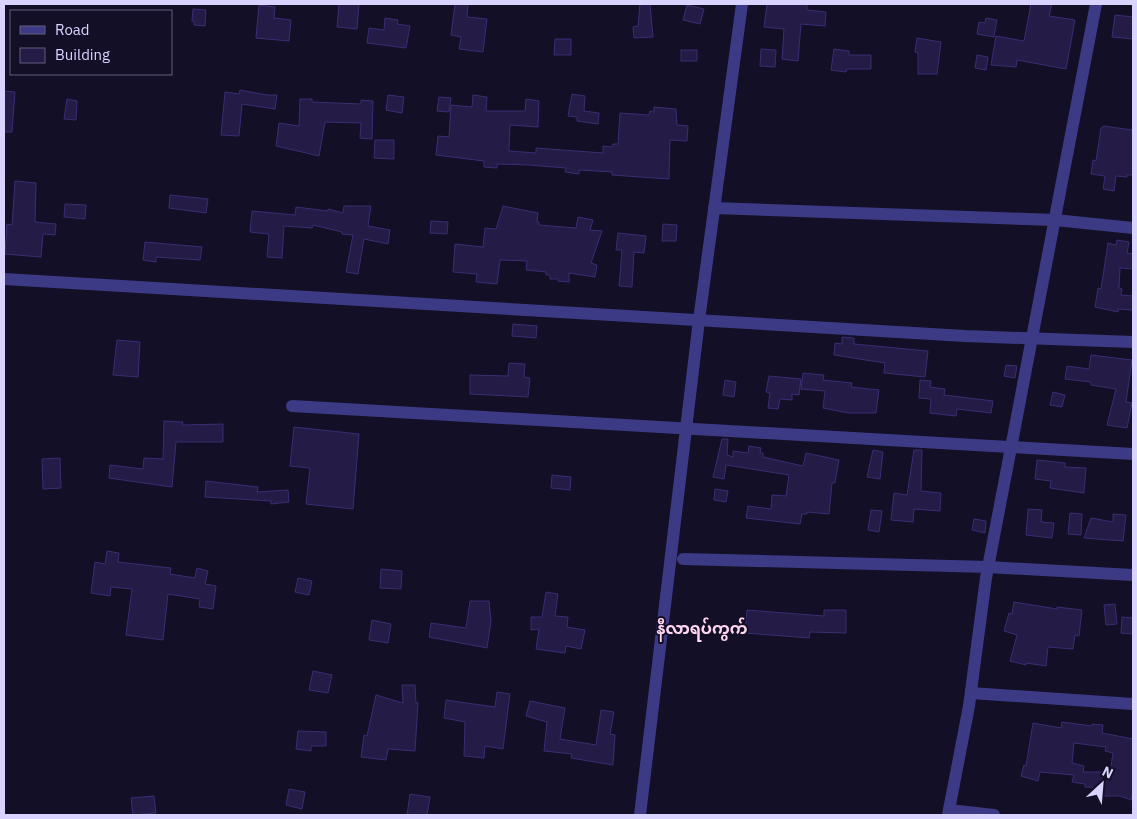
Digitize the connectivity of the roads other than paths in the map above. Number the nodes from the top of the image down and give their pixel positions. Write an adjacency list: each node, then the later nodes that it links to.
1 (742, 4): 3 (street)
2 (1096, 4): 4 (street)
3 (714, 208): 4 (street); 7 (street)
4 (1055, 220): 5 (street); 8 (street)
5 (1133, 228)
6 (4, 279): 7 (street)
7 (699, 320): 8 (street); 11 (street)
8 (1032, 338): 9 (street); 12 (street)
9 (1133, 342)
10 (292, 406): 11 (street)
11 (686, 427): 12 (street); 20 (street)
12 (1011, 445): 13 (street); 15 (street)
13 (1133, 454)
14 (683, 559): 15 (street)
15 (988, 567): 16 (street); 17 (street)
16 (1133, 575)
17 (971, 693): 18 (street); 19 (street)
18 (1133, 704)
19 (949, 812): 21 (street)
20 (640, 815)
21 (994, 815)

